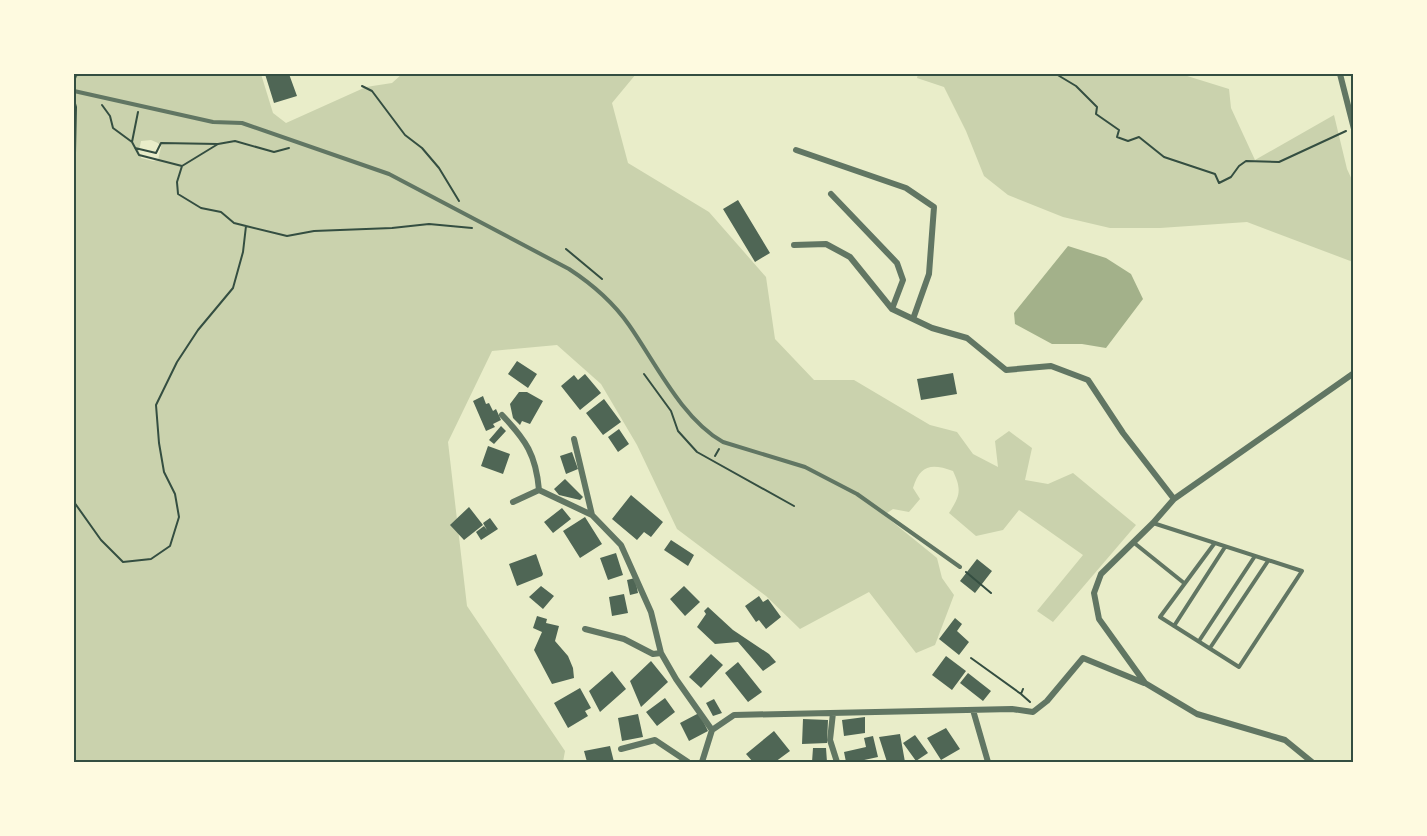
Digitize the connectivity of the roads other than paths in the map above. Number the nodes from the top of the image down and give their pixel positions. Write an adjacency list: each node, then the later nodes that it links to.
1 (76, 74): 3 (lane)
2 (1340, 74): 5 (street)
3 (74, 78)
4 (74, 91): 24 (lane)
5 (1353, 128)
6 (796, 150): 10 (street)
7 (831, 194): 9 (street)
8 (794, 245): 9 (street)
9 (892, 309): 10 (street)
10 (912, 319): 15 (street)
11 (1353, 373): 15 (street)
12 (502, 415): 14 (street)
13 (574, 439): 17 (street)
14 (539, 490): 16 (street); 17 (street)
15 (1174, 498): 18 (street)
16 (513, 502)
17 (592, 515): 30 (street)
18 (1154, 523): 19 (street); 20 (lane)
19 (1132, 542): 25 (lane); 31 (street)
20 (1214, 544): 21 (lane); 25 (lane)
21 (1225, 547): 22 (lane); 26 (lane)
22 (1255, 556): 23 (lane); 28 (lane)
23 (1269, 561): 29 (lane); 29 (lane)
24 (960, 567)
25 (1184, 584): 26 (lane)
26 (1174, 626): 28 (lane)
27 (585, 629): 30 (street)
28 (1199, 641): 29 (lane)
29 (1210, 648)
30 (661, 653): 34 (street)
31 (1145, 683): 32 (street); 40 (street)
32 (973, 710): 33 (street); 39 (street)
33 (833, 713): 34 (street); 38 (street)
34 (712, 730): 37 (street)
35 (621, 749): 36 (street)
36 (688, 762)
37 (702, 762)
38 (837, 762)
39 (987, 762)
40 (1312, 762)

